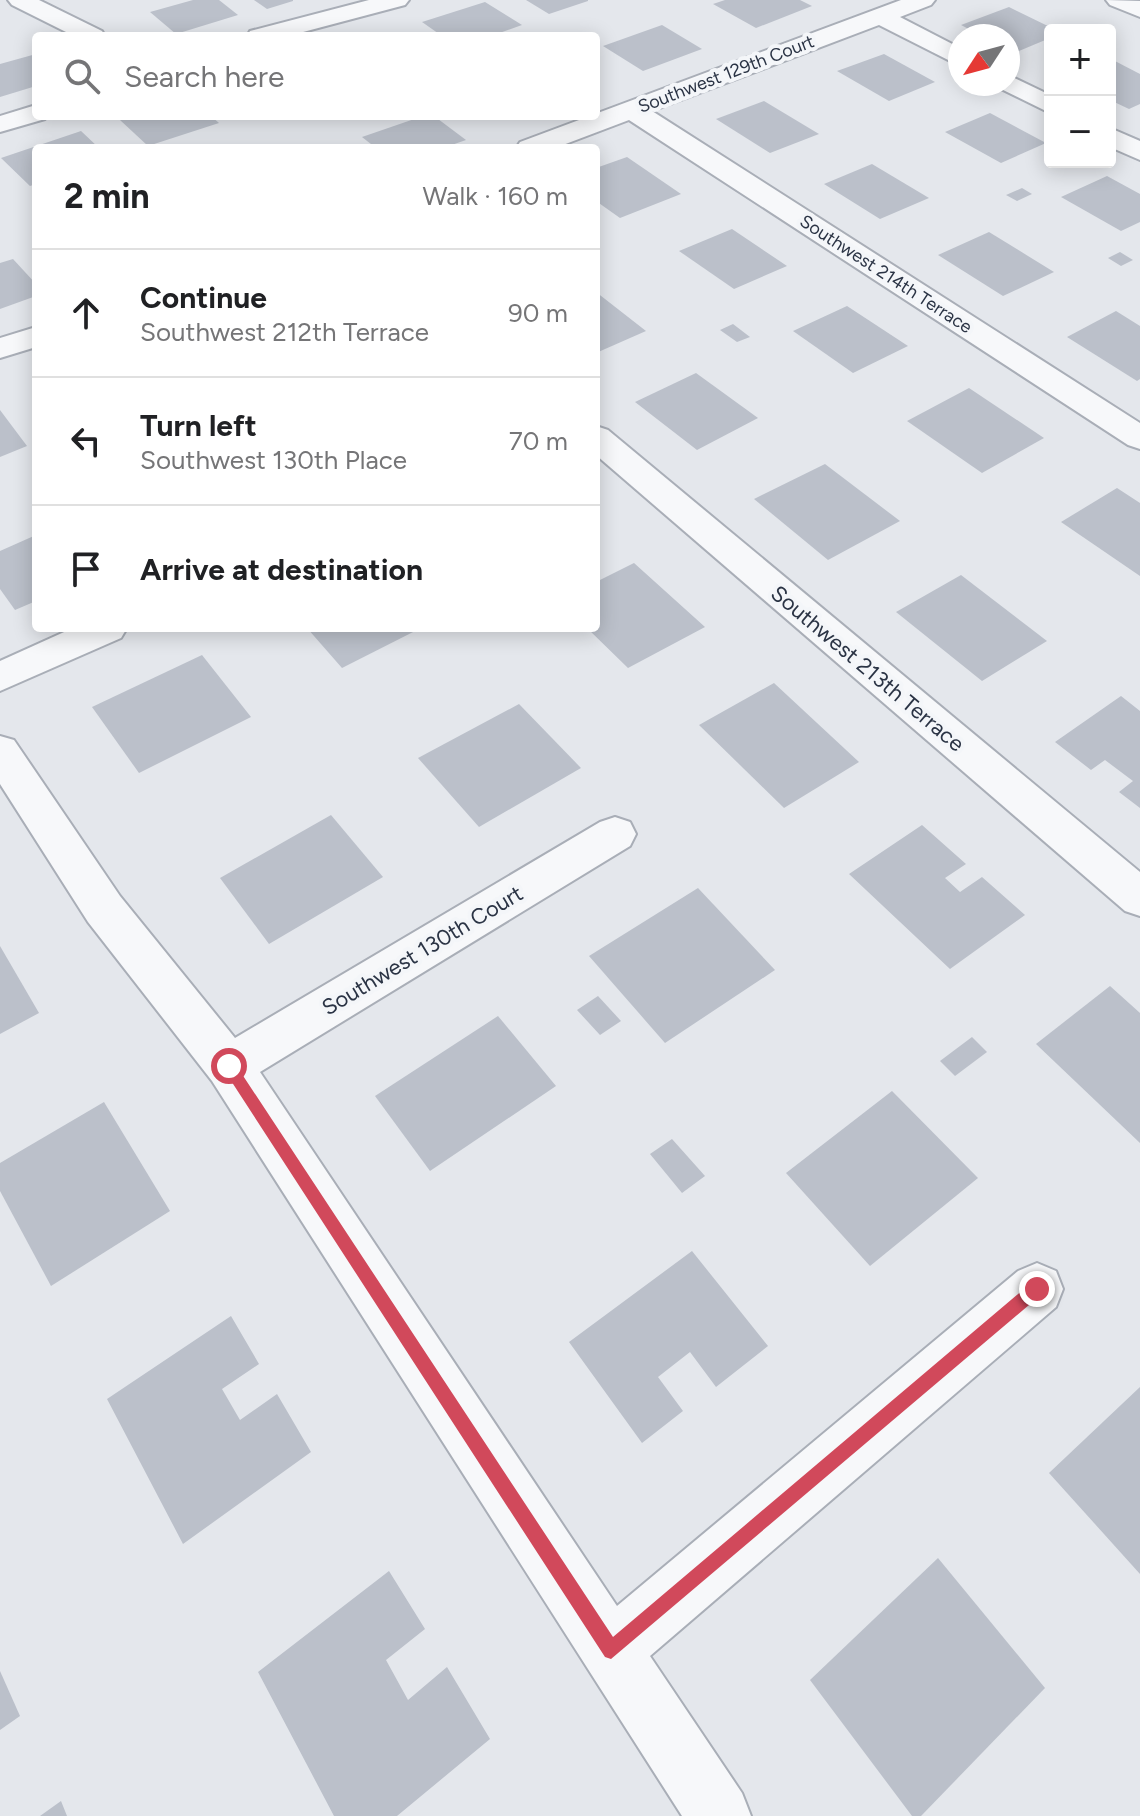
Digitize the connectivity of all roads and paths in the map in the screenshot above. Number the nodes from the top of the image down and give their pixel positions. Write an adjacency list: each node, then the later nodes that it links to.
1 (20, 0): 7 (street)
2 (397, 0): 8 (street)
3 (923, 0): 6 (street, Southwest 129th Court)
4 (1118, 0): 5 (street)
5 (1140, 10)
6 (880, 16): 9 (street); 12 (street, Southwest 129th Court)
7 (85, 32)
8 (274, 32)
9 (948, 52)
10 (1020, 89): 11 (street)
11 (1044, 102)
12 (631, 109): 16 (street, Southwest 129th Court); 20 (street, Southwest 214th Terrace)
13 (32, 114): 14 (street)
14 (0, 124)
15 (1116, 139): 17 (street)
16 (540, 144)
17 (1140, 152)
18 (32, 337): 19 (street)
19 (0, 349)
20 (1140, 438)
21 (600, 440): 26 (street, Southwest 213th Terrace)
22 (99, 632): 23 (street)
23 (0, 677)
24 (0, 751): 27 (street)
25 (615, 834): 27 (street, Southwest 130th Court)
26 (1140, 898)
27 (229, 1066): 29 (street)
28 (1037, 1289): 29 (street)
29 (611, 1650): 30 (street)
30 (719, 1816)

